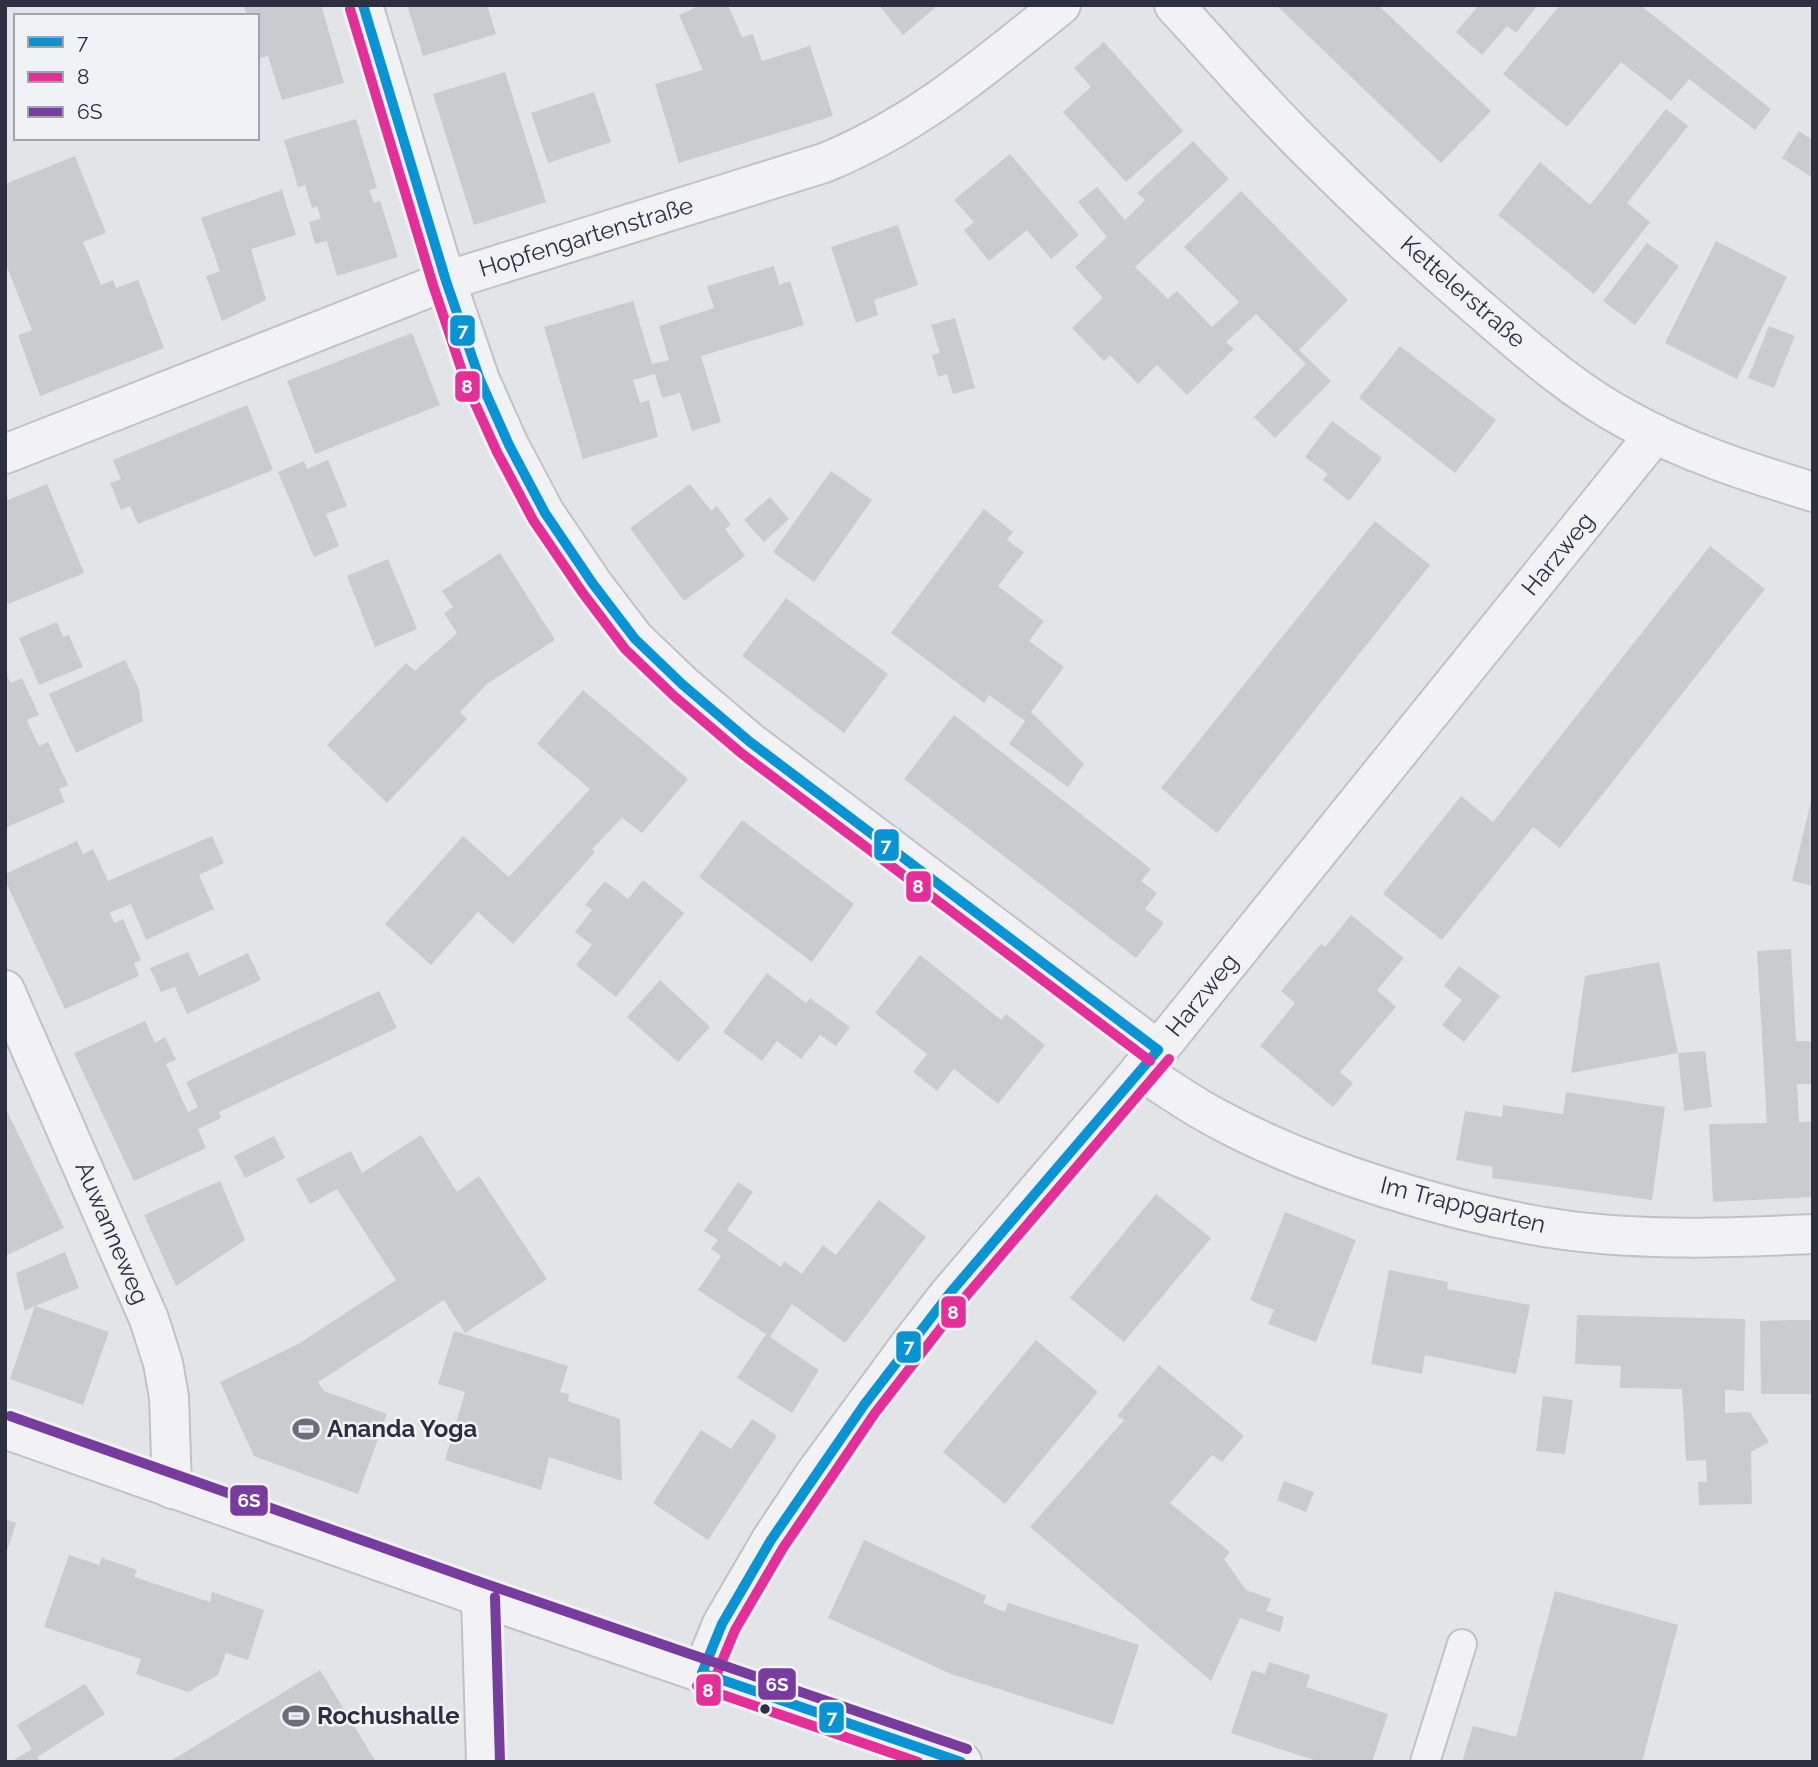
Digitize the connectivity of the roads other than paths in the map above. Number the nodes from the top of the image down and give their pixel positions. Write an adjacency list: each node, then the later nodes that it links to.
1 (363, 5): 4 (street, Im Trappgarten)
2 (1061, 5): 4 (street, Hopfengartenstraße)
3 (1174, 5): 5 (street, Kettelerstraße)
4 (446, 281): 6 (street, Hopfengartenstraße); 9 (street, Im Trappgarten)
5 (1655, 434): 7 (street, Kettelerstraße); 9 (street, Harzweg)
6 (5, 454)
7 (1813, 492)
8 (5, 990): 12 (street, Auwanneweg)
9 (1149, 1060): 10 (street, Im Trappgarten); 15 (street, Harzweg)
10 (1813, 1234)
11 (5, 1429): 12 (street)
12 (172, 1489): 13 (street)
13 (481, 1597): 15 (street); 16 (street)
14 (1462, 1644): 18 (lane)
15 (702, 1674): 17 (street)
16 (486, 1762)
17 (962, 1762)
18 (1425, 1762)

